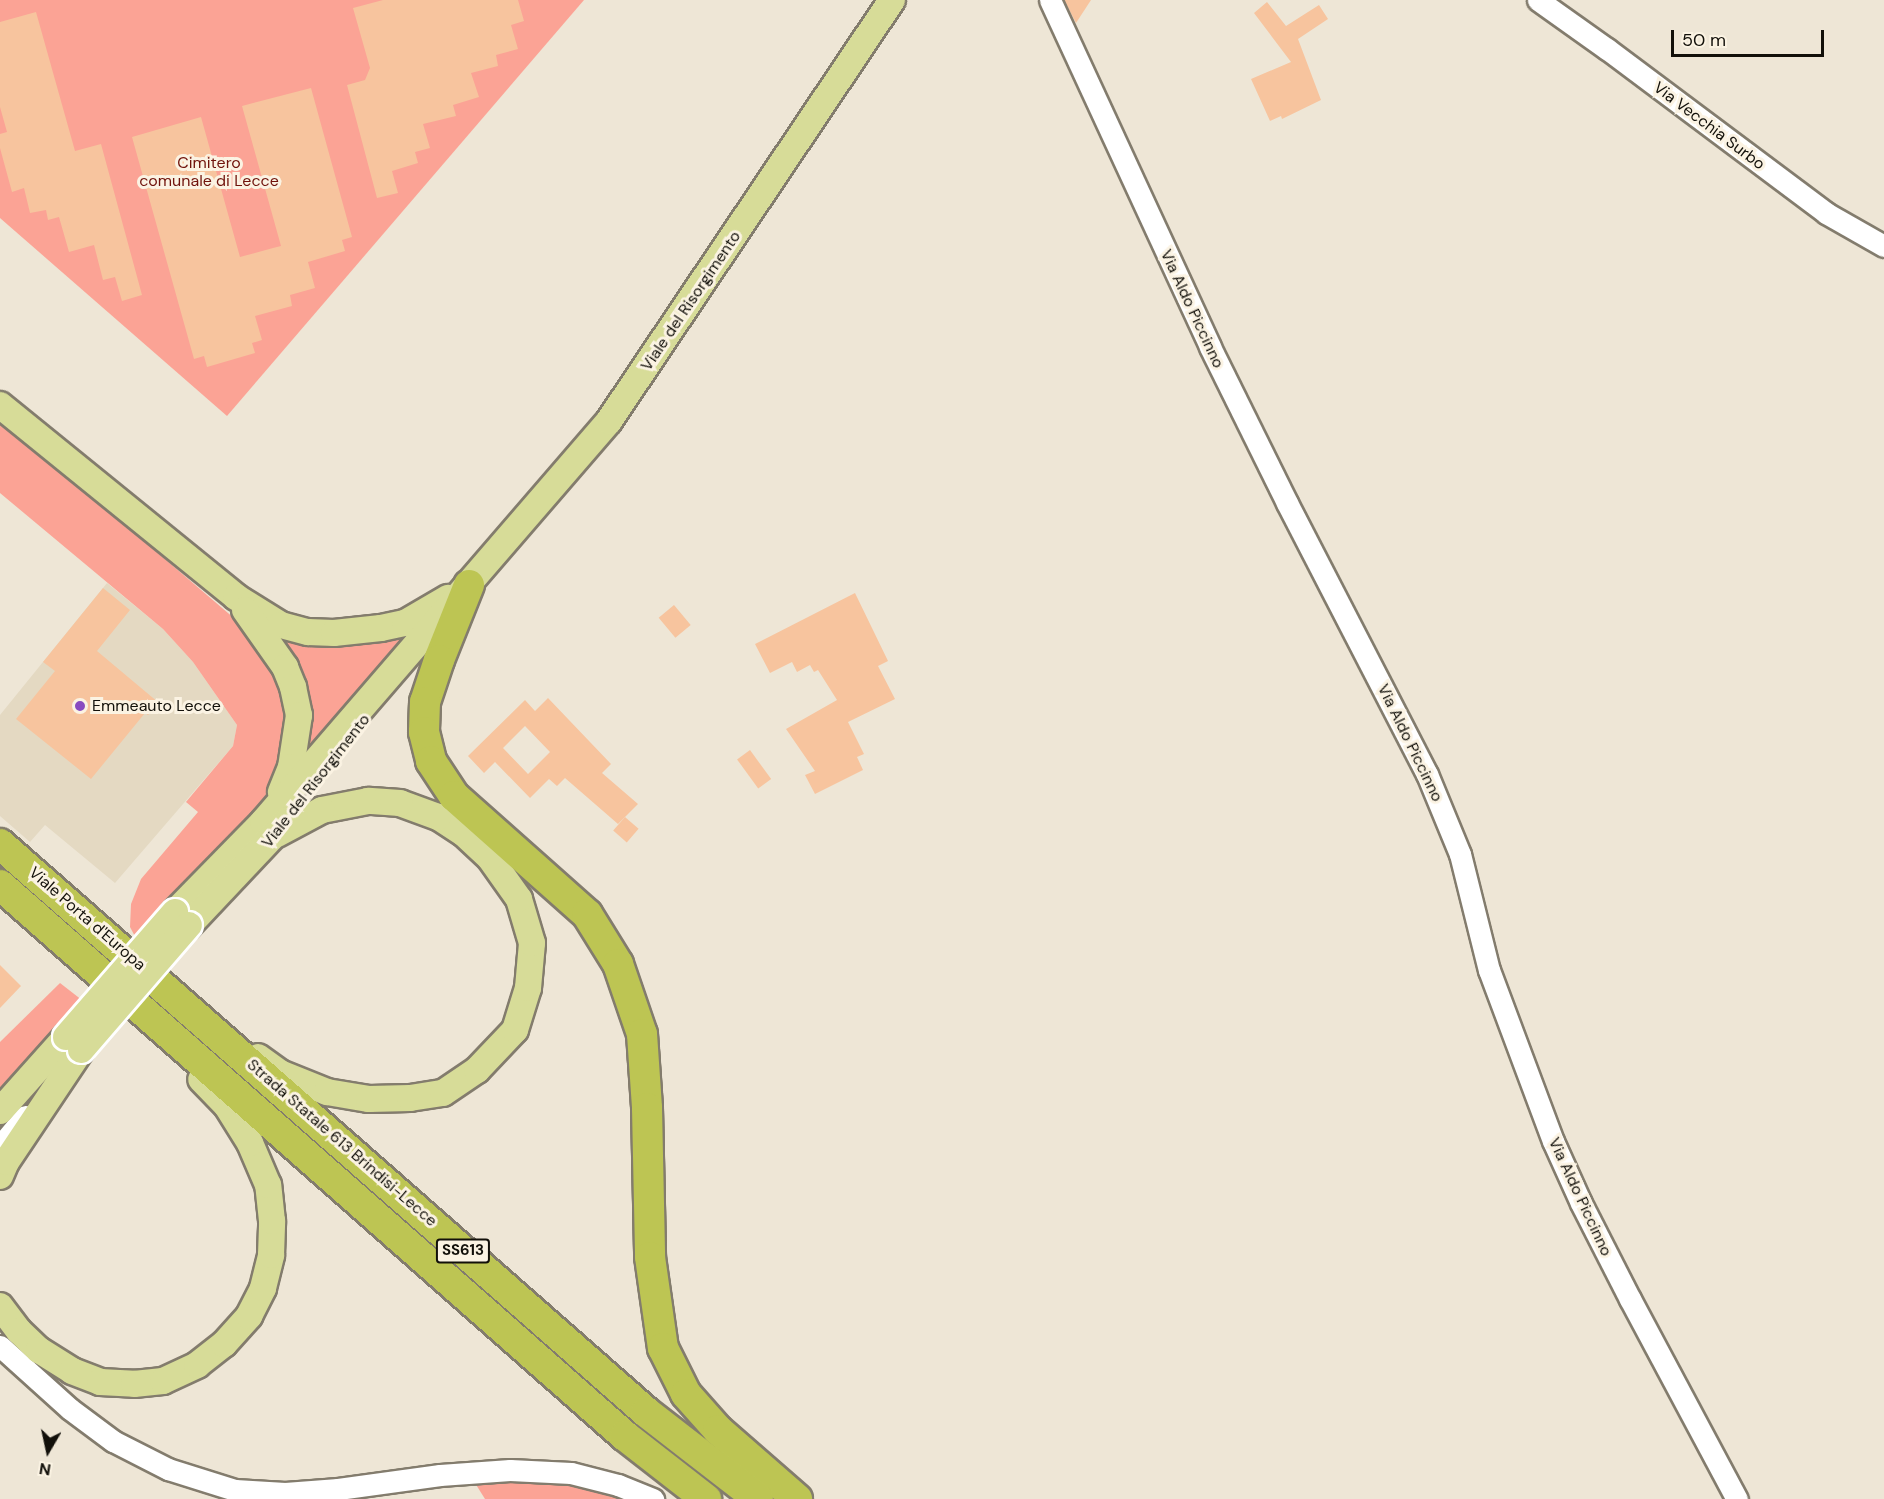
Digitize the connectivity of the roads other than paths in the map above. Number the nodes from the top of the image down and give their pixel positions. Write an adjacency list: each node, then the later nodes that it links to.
1 (892, 0): 6 (main road, Viale del Risorgimento)
2 (1050, 0): 23 (street, Via Aldo Piccinno)
3 (1538, 0): 4 (street, Via Vecchia Surbo)
4 (1884, 246)
5 (0, 405): 7 (main road)
6 (469, 585): 7 (main road); 8 (main road, Viale del Risorgimento); 22 (highway)
7 (236, 597): 8 (main road)
8 (270, 828): 11 (main road); 13 (main road, Viale del Risorgimento, bridge)
9 (0, 844): 11 (highway, Viale Porta d'Europa)
10 (0, 885): 12 (highway, Viale Porta d'Europa)
11 (174, 995): 21 (highway, Strada Statale 613 Brindisi-Lecce / SS613)
12 (155, 1021): 17 (main road); 20 (highway, Strada Statale 613 Brindisi-Lecce / SS613)
13 (74, 1043): 14 (main road); 15 (street); 16 (main road)
14 (0, 1111)
15 (0, 1146)
16 (0, 1176)
17 (0, 1306)
18 (0, 1346): 19 (street)
19 (653, 1499)
20 (706, 1499)
21 (758, 1499)
22 (797, 1499)
23 (1737, 1499)

